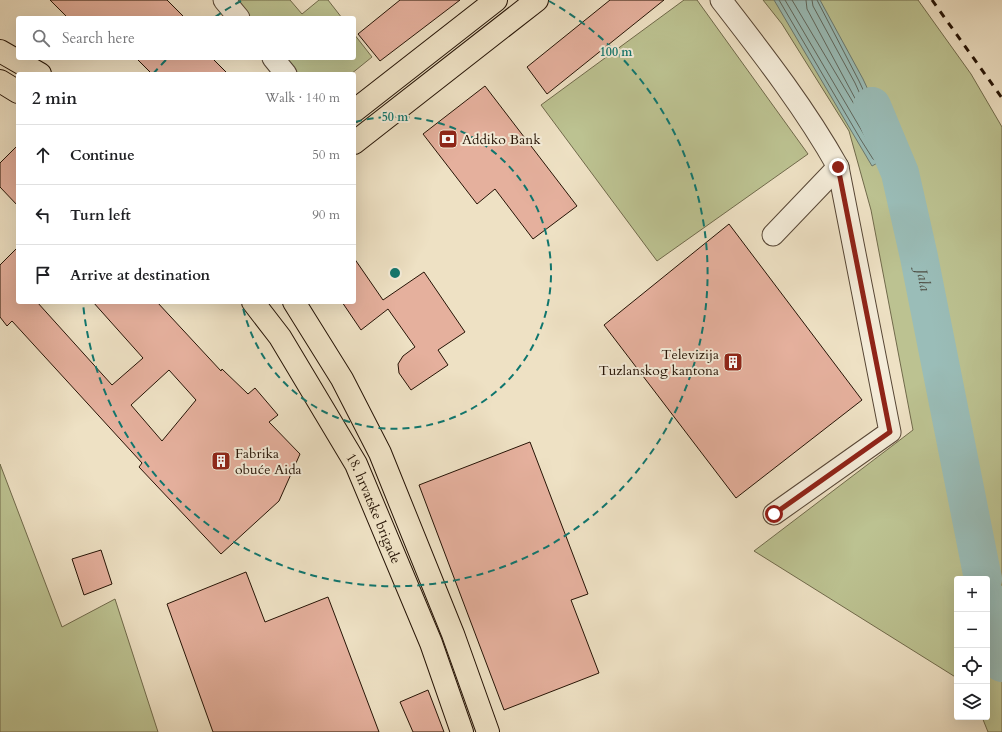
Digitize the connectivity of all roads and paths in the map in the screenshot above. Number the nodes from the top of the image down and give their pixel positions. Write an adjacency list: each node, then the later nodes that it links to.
1 (224, 0): 5 (street)
2 (496, 0): 12 (main road)
3 (537, 0): 13 (main road)
4 (721, 0): 14 (street)
5 (237, 16)
6 (0, 51): 8 (main road)
7 (275, 60): 9 (street)
8 (37, 72)
9 (284, 72)
10 (0, 81): 11 (main road)
11 (16, 91)
12 (356, 109)
13 (356, 141)
14 (838, 167): 15 (street); 18 (street)
15 (773, 235)
16 (255, 304): 19 (main road, 18. hrvatske brigade)
17 (295, 304): 20 (main road, 18. hrvatske brigade)
18 (774, 514)
19 (462, 732)
20 (488, 732)

